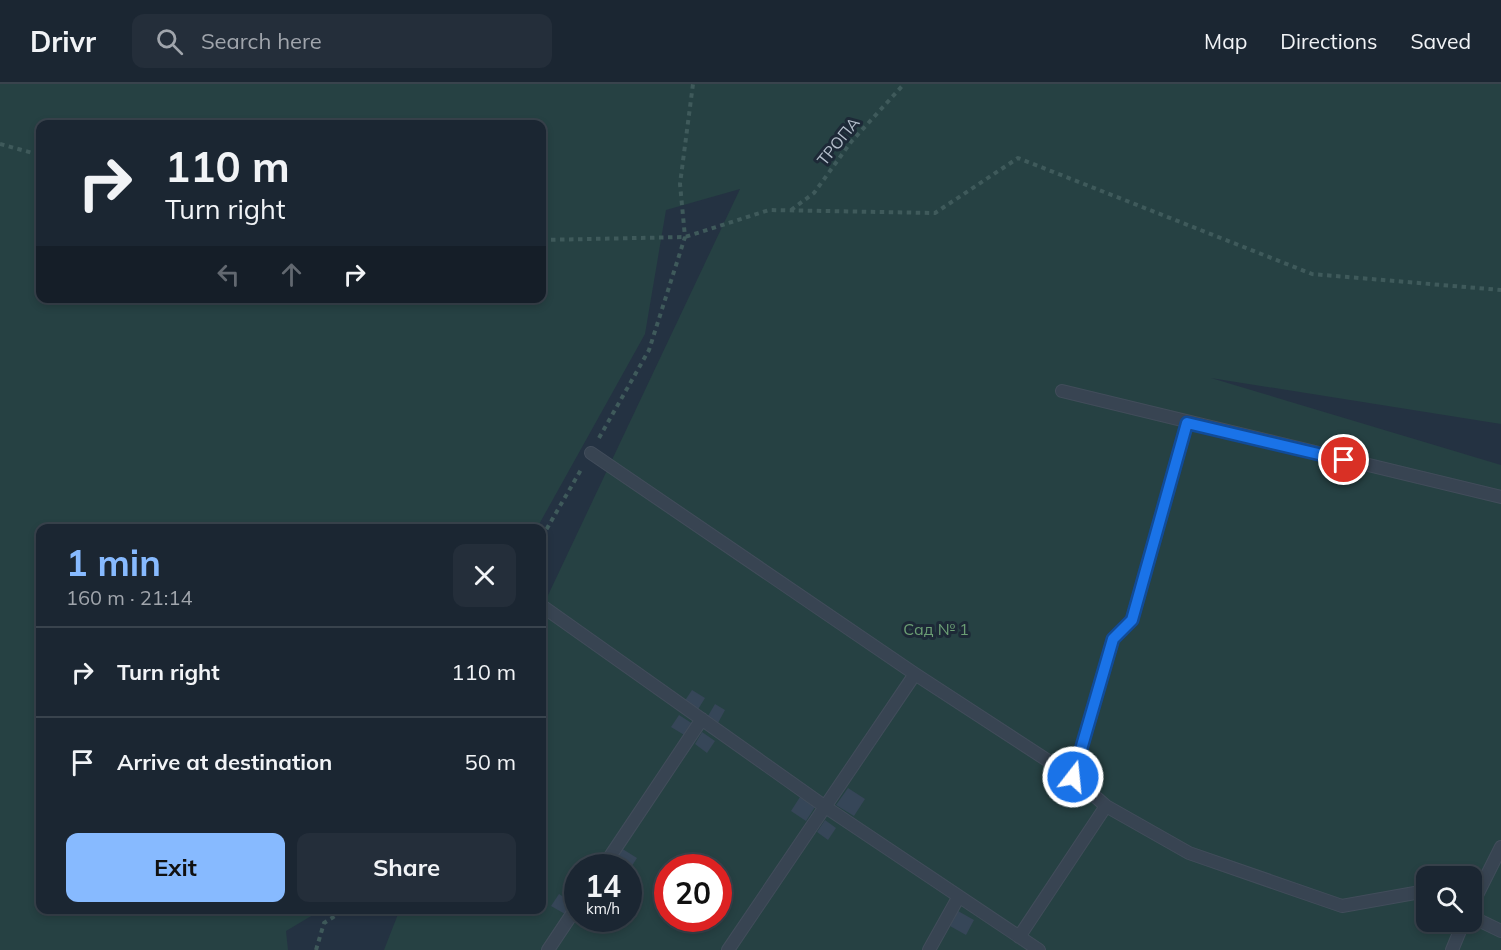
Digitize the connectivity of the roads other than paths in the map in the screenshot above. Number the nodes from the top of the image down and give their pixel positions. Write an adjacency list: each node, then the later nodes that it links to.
1 (1062, 391): 2 (lane)
2 (1187, 423): 4 (lane); 8 (lane)
3 (591, 453): 6 (lane)
4 (1501, 497)
5 (546, 609): 7 (lane)
6 (915, 674): 8 (lane); 9 (lane)
7 (702, 719): 9 (lane); 12 (lane)
8 (1073, 777): 10 (lane)
9 (824, 806): 15 (lane); 22 (lane)
10 (1106, 806): 14 (lane); 20 (lane)
11 (1501, 847): 13 (lane)
12 (612, 854)
13 (1482, 876)
14 (1416, 893)
15 (958, 898): 20 (lane); 23 (lane)
16 (1482, 922): 18 (lane)
17 (564, 926): 21 (lane)
18 (1501, 931)
19 (1459, 932): 25 (lane)
20 (1019, 937): 24 (lane)
21 (548, 950)
22 (728, 950)
23 (929, 950)
24 (1039, 950)
25 (1452, 950)

